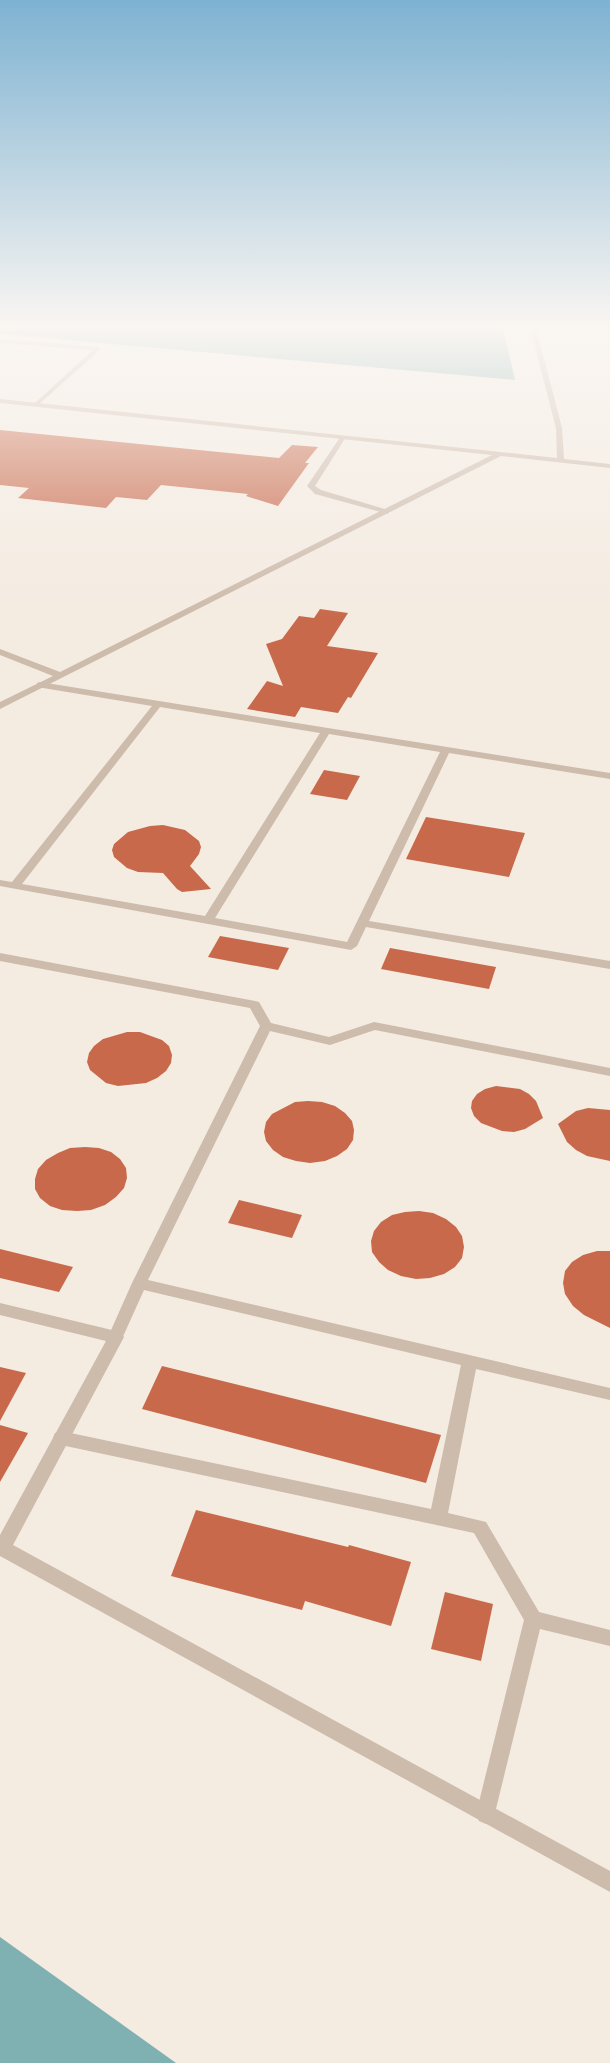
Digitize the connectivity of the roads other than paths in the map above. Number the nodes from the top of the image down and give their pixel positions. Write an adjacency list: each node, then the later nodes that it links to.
1 (225, 424): 3 (street)
2 (558, 424): 5 (street)
3 (343, 437): 4 (street); 7 (street)
4 (500, 454): 5 (street); 7 (street)
5 (561, 460): 6 (street)
6 (610, 466)
7 (385, 512): 9 (street)
8 (0, 652): 9 (street)
9 (59, 676): 10 (street)
10 (40, 685): 11 (street); 12 (street)
11 (158, 704): 13 (street); 17 (street)
12 (0, 706)
13 (326, 730): 14 (street); 18 (street)
14 (446, 750): 15 (street); 19 (street)
15 (610, 776)
16 (0, 883): 17 (street)
17 (15, 886): 18 (street)
18 (208, 920): 19 (street)
19 (362, 923): 21 (street)
20 (0, 957): 22 (street)
21 (610, 965)
22 (266, 1026): 23 (street); 24 (street)
23 (610, 1072)
24 (139, 1283): 26 (street); 27 (street)
25 (0, 1309): 26 (street)
26 (116, 1336): 29 (street)
27 (470, 1361): 28 (street); 30 (street)
28 (610, 1394)
29 (61, 1438): 30 (street); 31 (street)
30 (438, 1518): 32 (street)
31 (1, 1548): 34 (street)
32 (533, 1619): 33 (street); 34 (street)
33 (610, 1638)
34 (486, 1814): 35 (street)
35 (610, 1882)

